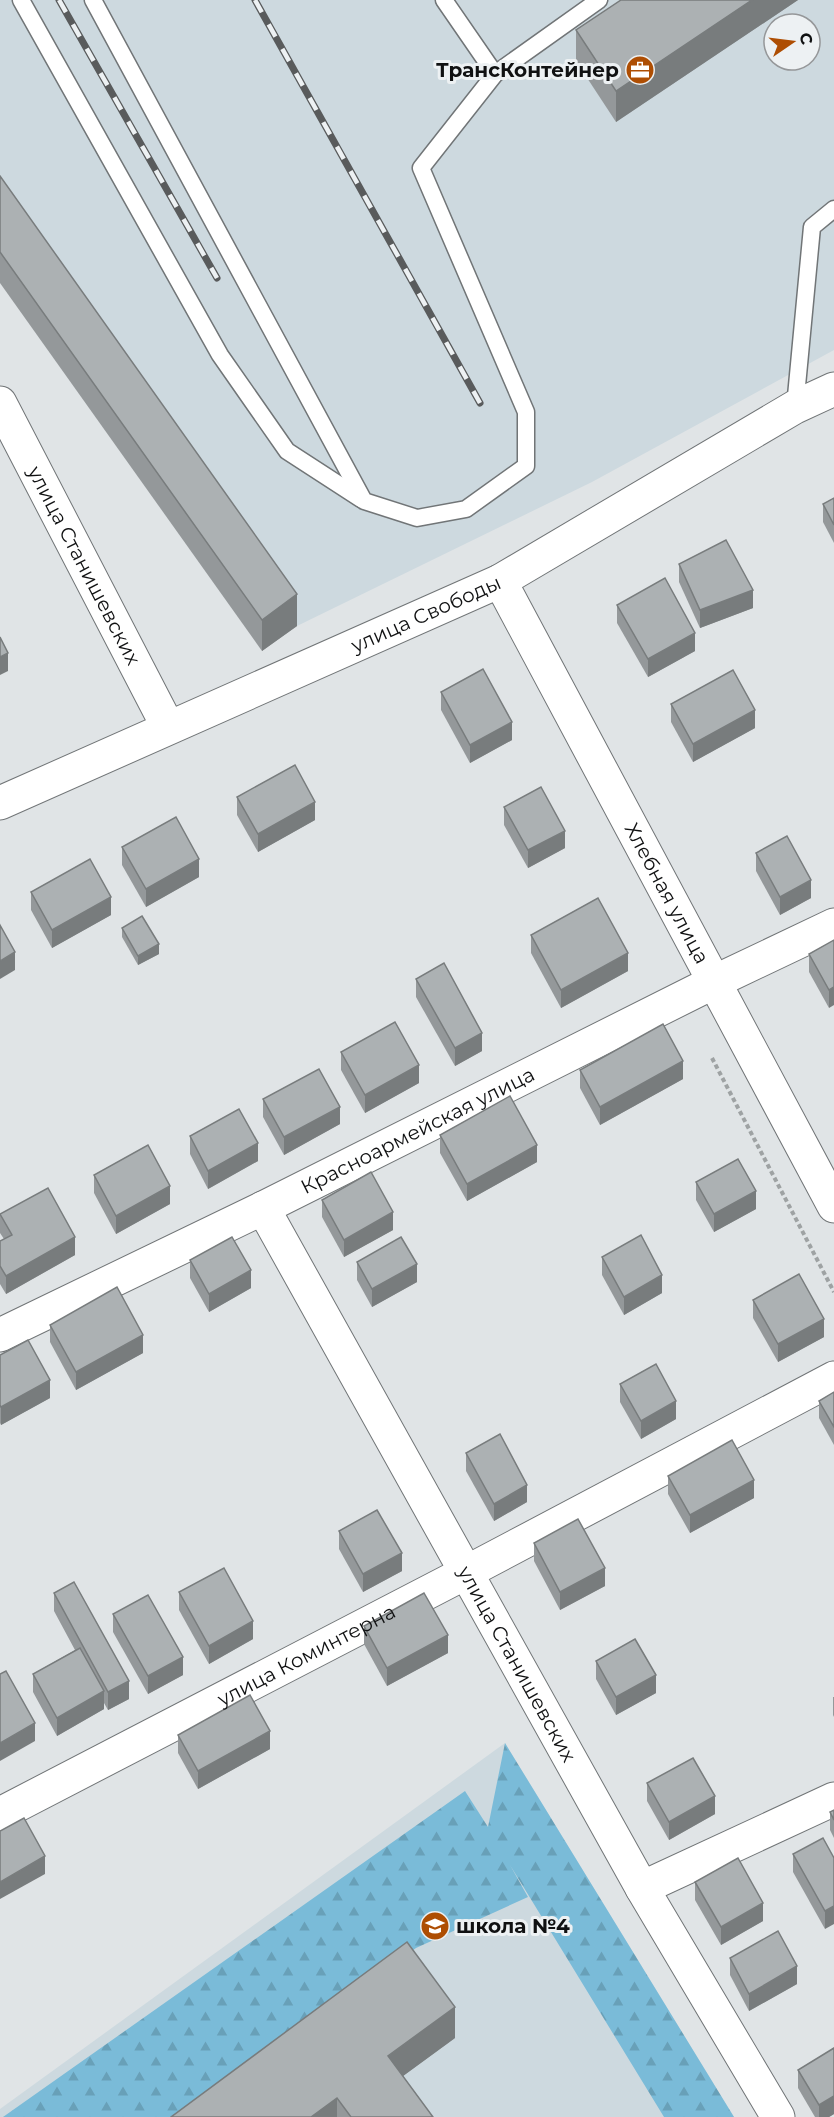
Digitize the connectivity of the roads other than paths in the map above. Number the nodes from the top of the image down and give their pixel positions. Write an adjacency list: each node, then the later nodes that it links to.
1 (21, 0): 10 (lane)
2 (93, 0): 10 (lane)
3 (444, 0): 5 (lane)
4 (600, 0): 5 (lane)
5 (495, 74): 10 (lane)
6 (834, 209): 9 (lane)
7 (834, 389): 9 (street, улица Свободы)
8 (0, 404): 12 (street, улица Станишевских)
9 (795, 407): 11 (street, улица Свободы)
10 (364, 501)
11 (500, 581): 12 (street, улица Свободы); 15 (street, Хлебная улица)
12 (168, 726): 13 (street, улица Свободы)
13 (0, 803)
14 (834, 925): 15 (street, Красноармейская улица)
15 (714, 982): 16 (street, Хлебная улица); 17 (street, Красноармейская улица)
16 (834, 1206)
17 (263, 1208): 18 (street, Красноармейская улица); 20 (street, улица Станишевских)
18 (0, 1335)
19 (834, 1378): 20 (street, улица Коминтерна)
20 (465, 1573): 22 (street, улица Коминтерна); 23 (street, улица Станишевских)
21 (834, 1799): 23 (street)
22 (0, 1814)
23 (642, 1888): 24 (street, улица Станишевских)
24 (778, 2117)

